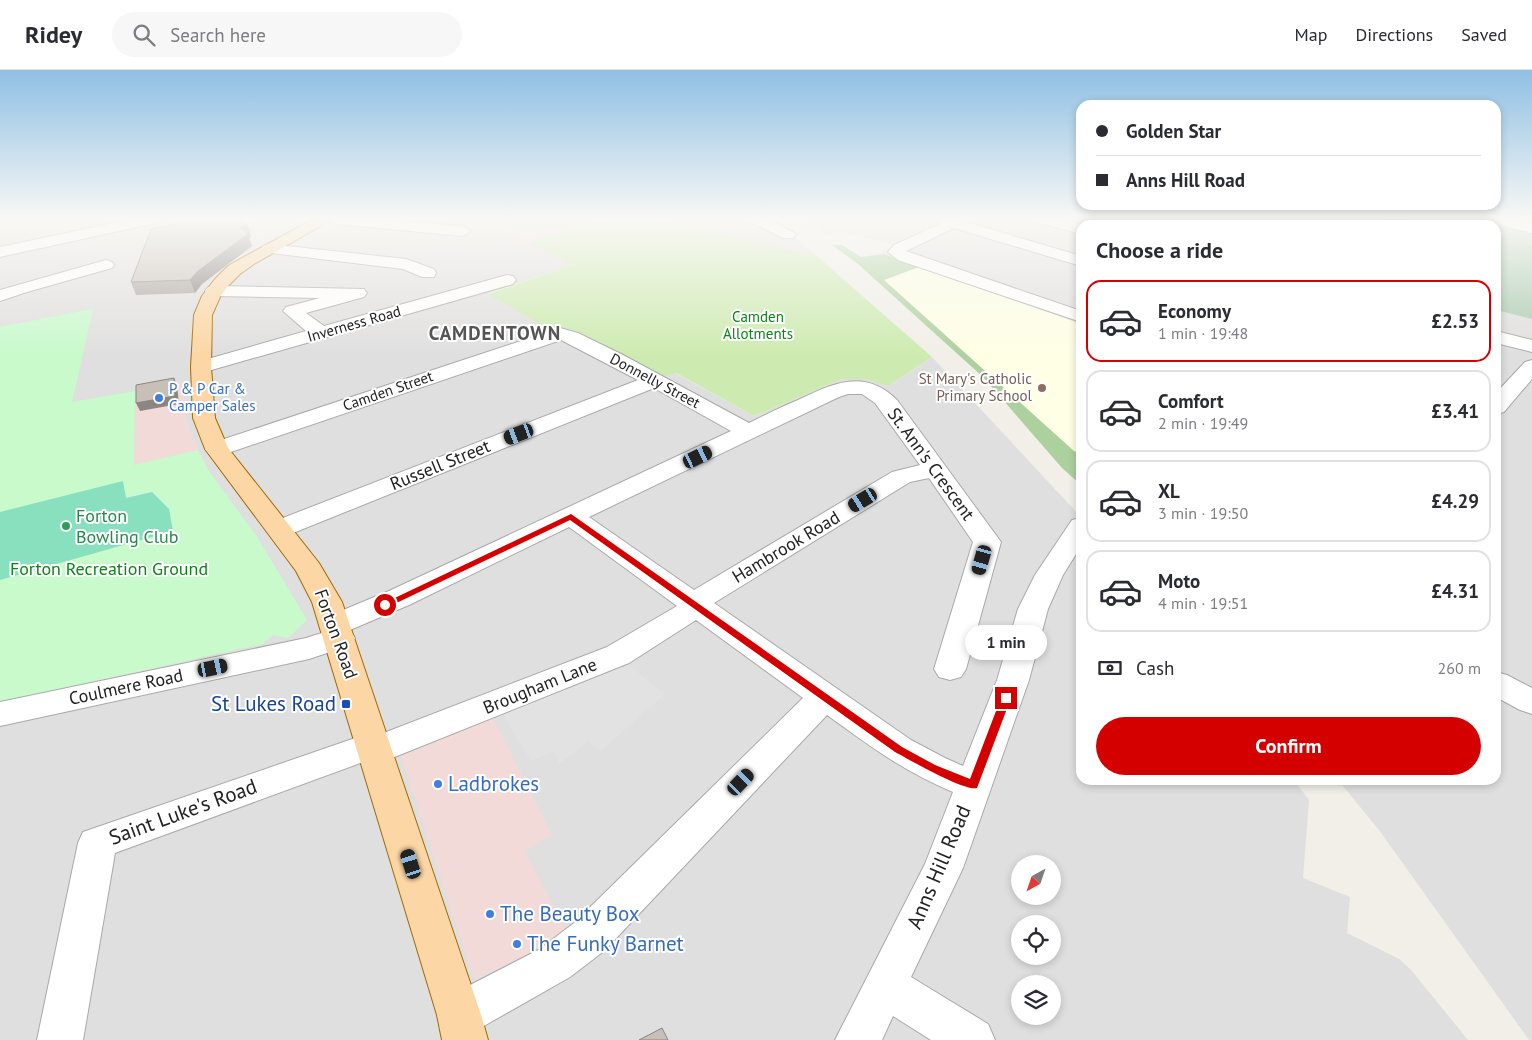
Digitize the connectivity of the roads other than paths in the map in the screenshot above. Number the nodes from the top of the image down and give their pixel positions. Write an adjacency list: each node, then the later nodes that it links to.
1 (106, 265): 8 (street)
2 (242, 265): 7 (main road, Forton Road)
3 (409, 265): 5 (street)
4 (928, 265): 9 (street)
5 (428, 272)
6 (507, 280): 10 (street, Inverness Road)
7 (214, 291): 10 (street); 15 (main road, Forton Road)
8 (0, 296)
9 (1076, 315)
10 (321, 333): 15 (street, Inverness Road)
11 (560, 334): 16 (street, Donnelly Street); 19 (street, Camden Street)
12 (1501, 338): 13 (street)
13 (1532, 346)
14 (1532, 366): 17 (street)
15 (201, 367): 19 (main road, Forton Road)
16 (656, 380): 18 (street, Donnelly Street); 22 (street, Russell Street)
17 (1501, 401)
18 (749, 432): 20 (street, St. Ann's Crescent); 21 (street, St. Ann's Crescent)
19 (217, 449): 22 (main road, Forton Road)
20 (934, 470): 24 (street, Hambrook Road); 26 (street, St. Ann's Crescent)
21 (571, 517): 24 (street); 25 (street, Coulmere Road)
22 (279, 529): 25 (main road, Forton Road)
23 (1076, 534): 32 (street, Anns Hill Road)
24 (695, 604): 28 (street); 31 (street, Brougham Lane)
25 (337, 632): 30 (street, Coulmere Road); 31 (main road, Forton Road)
26 (950, 669)
27 (1501, 686): 29 (street)
28 (824, 698): 32 (street); 34 (street)
29 (1532, 702)
30 (0, 714)
31 (374, 748): 34 (main road, Forton Road); 35 (street, Saint Luke's Road)
32 (973, 785): 33 (street, Anns Hill Road)
33 (886, 986): 36 (street, Anns Hill Road); 37 (street)
34 (462, 1028)
35 (60, 1040)
36 (858, 1040)
37 (972, 1040)

